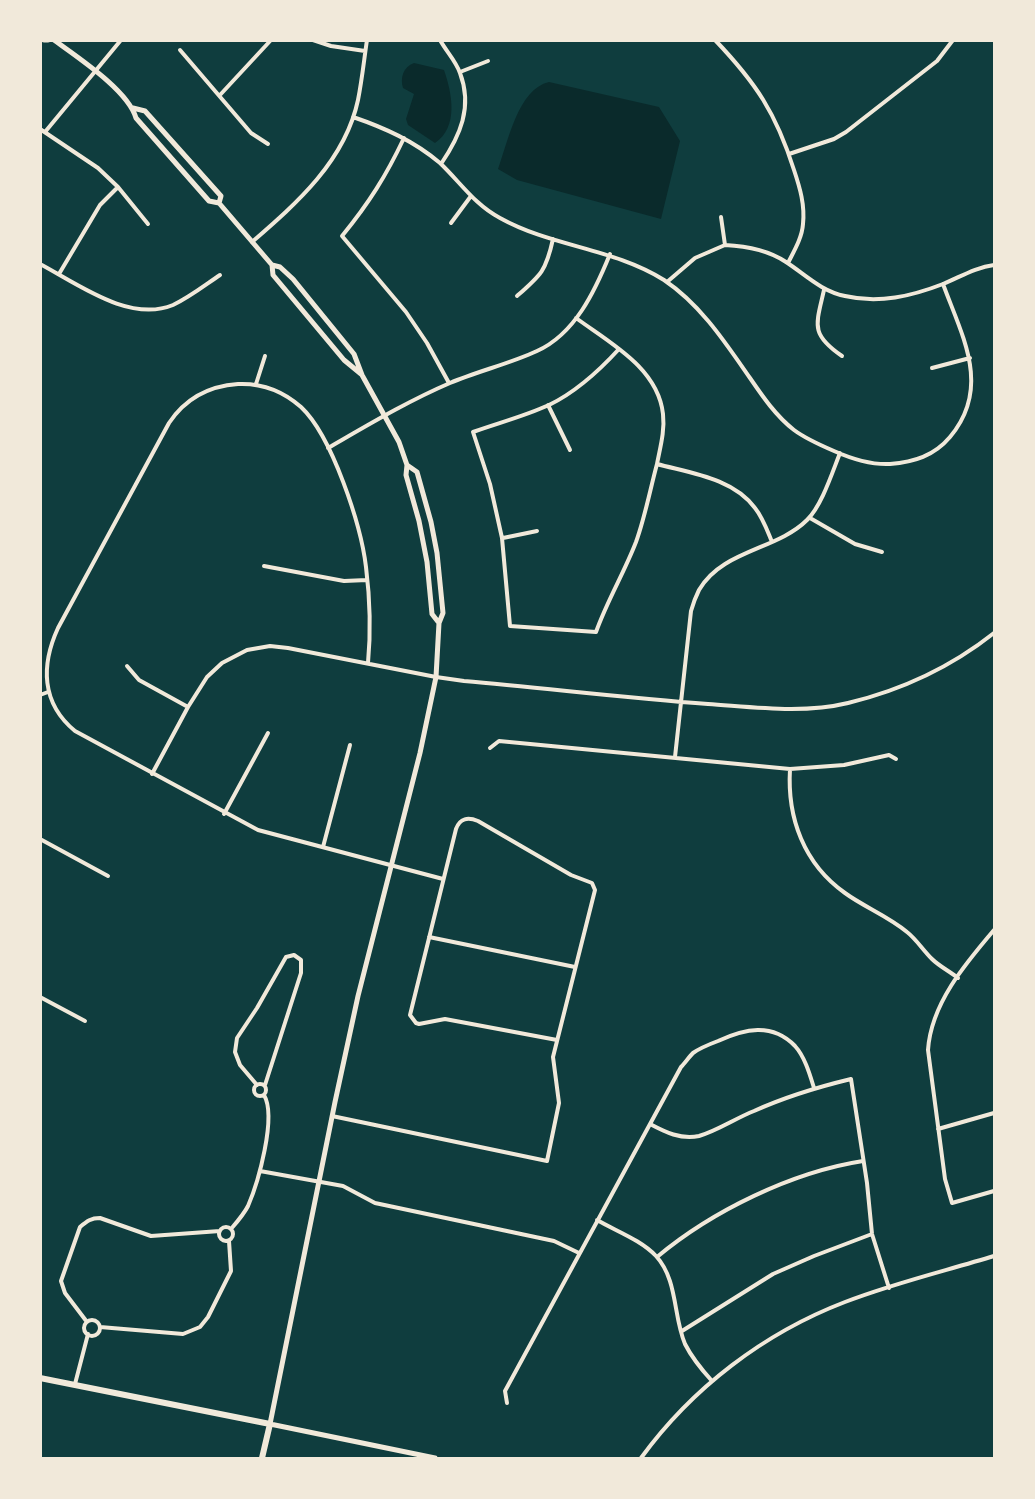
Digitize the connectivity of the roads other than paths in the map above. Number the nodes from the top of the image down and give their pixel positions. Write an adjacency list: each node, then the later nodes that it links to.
1 (54, 40): 12 (street)
2 (121, 40): 12 (street)
3 (271, 40): 14 (street)
4 (313, 40): 10 (street)
5 (367, 40): 10 (street)
6 (441, 40): 13 (street)
7 (715, 40): 20 (street)
8 (953, 40): 20 (street)
9 (180, 50): 14 (street)
10 (365, 51): 16 (street)
11 (488, 61): 13 (street)
12 (94, 70): 15 (street); 17 (street)
13 (460, 72): 21 (street)
14 (220, 96): 19 (street)
15 (134, 108): 24 (street); 24 (street)
16 (353, 117): 18 (street); 29 (street)
17 (43, 130): 22 (street)
18 (404, 138): 21 (street); 49 (street)
19 (268, 144)
20 (789, 154): 32 (street)
21 (441, 164): 23 (street)
22 (117, 188): 27 (street); 36 (street)
23 (471, 196): 26 (street); 28 (street)
24 (219, 203): 29 (street)
25 (721, 217): 30 (street)
26 (451, 223)
27 (148, 224)
28 (553, 239): 31 (street); 41 (street)
29 (252, 242): 34 (street)
30 (725, 245): 32 (street); 38 (street)
31 (610, 254): 38 (street); 42 (street)
32 (788, 263): 40 (street)
33 (40, 264): 36 (street)
34 (272, 265): 48 (street); 48 (street)
35 (994, 265): 39 (street)
36 (60, 274): 37 (street)
37 (220, 275)
38 (667, 282): 55 (street)
39 (943, 284): 40 (street); 46 (street)
40 (824, 290): 45 (street)
41 (517, 296)
42 (576, 318): 43 (street); 49 (street)
43 (619, 350): 51 (street); 56 (street)
44 (266, 356): 50 (street)
45 (842, 356)
46 (970, 358): 47 (street); 55 (street)
47 (932, 368)
48 (362, 375): 52 (street)
49 (449, 383): 52 (street)
50 (256, 384): 53 (street); 70 (street)
51 (548, 405): 54 (street); 60 (street)
52 (386, 415): 53 (street); 57 (street)
53 (328, 448): 64 (street)
54 (570, 450)
55 (840, 453): 58 (street)
56 (657, 464): 60 (street); 61 (street)
57 (407, 465): 65 (street); 65 (street)
58 (810, 518): 61 (street); 62 (street)
59 (537, 531): 60 (street)
60 (502, 538)
61 (772, 542): 72 (street)
62 (882, 552)
63 (264, 566): 64 (street)
64 (367, 580): 67 (street)
65 (439, 623): 69 (street)
66 (994, 633): 72 (street)
67 (368, 663): 69 (street); 73 (street)
68 (127, 666): 73 (street)
69 (436, 678): 72 (street); 84 (street)
70 (48, 692): 71 (street); 80 (street)
71 (40, 695)
72 (681, 702): 77 (street)
73 (188, 707): 80 (street)
74 (268, 732): 81 (street)
75 (350, 745): 83 (street)
76 (490, 748): 77 (street)
77 (675, 757): 79 (street)
78 (896, 759): 79 (street)
79 (790, 769): 90 (street)
80 (152, 774): 81 (street)
81 (224, 813): 83 (street)
82 (40, 840): 85 (street)
83 (323, 848): 84 (street)
84 (392, 865): 86 (street); 99 (street)
85 (108, 876)
86 (443, 879): 88 (street); 89 (street)
87 (994, 930): 90 (street)
88 (429, 937): 89 (street); 93 (street)
89 (576, 968): 93 (street)
90 (958, 978): 101 (street)
91 (40, 997): 92 (street)
92 (85, 1021)
93 (557, 1040): 99 (street)
94 (257, 1085): 95 (street); 95 (street); 97 (street)
95 (265, 1085): 97 (street)
96 (814, 1088): 100 (street); 100 (street); 102 (street)
97 (264, 1095): 103 (street)
98 (994, 1113): 101 (street)
99 (332, 1116): 104 (street)
100 (650, 1124): 106 (street)
101 (938, 1130): 105 (street)
102 (863, 1161): 109 (street); 113 (street)
103 (260, 1171): 104 (street); 107 (street)
104 (317, 1182): 111 (street); 123 (street)
105 (994, 1191)
106 (597, 1220): 111 (street); 113 (street)
107 (231, 1229): 108 (street); 110 (street)
108 (220, 1231): 110 (street); 115 (street)
109 (872, 1234): 114 (street); 117 (street)
110 (229, 1240): 116 (street)
111 (579, 1253): 122 (street)
112 (994, 1256): 114 (street)
113 (657, 1257): 117 (street)
114 (889, 1287): 120 (street)
115 (87, 1322): 116 (street); 118 (street)
116 (100, 1327): 118 (street)
117 (682, 1331): 120 (street)
118 (88, 1334): 121 (street)
119 (40, 1378): 121 (main road)
120 (712, 1381): 126 (street)
121 (75, 1384): 123 (main road)
122 (507, 1403)
123 (270, 1424): 124 (main road); 125 (street)
124 (262, 1458)
125 (435, 1458)
126 (641, 1458)

